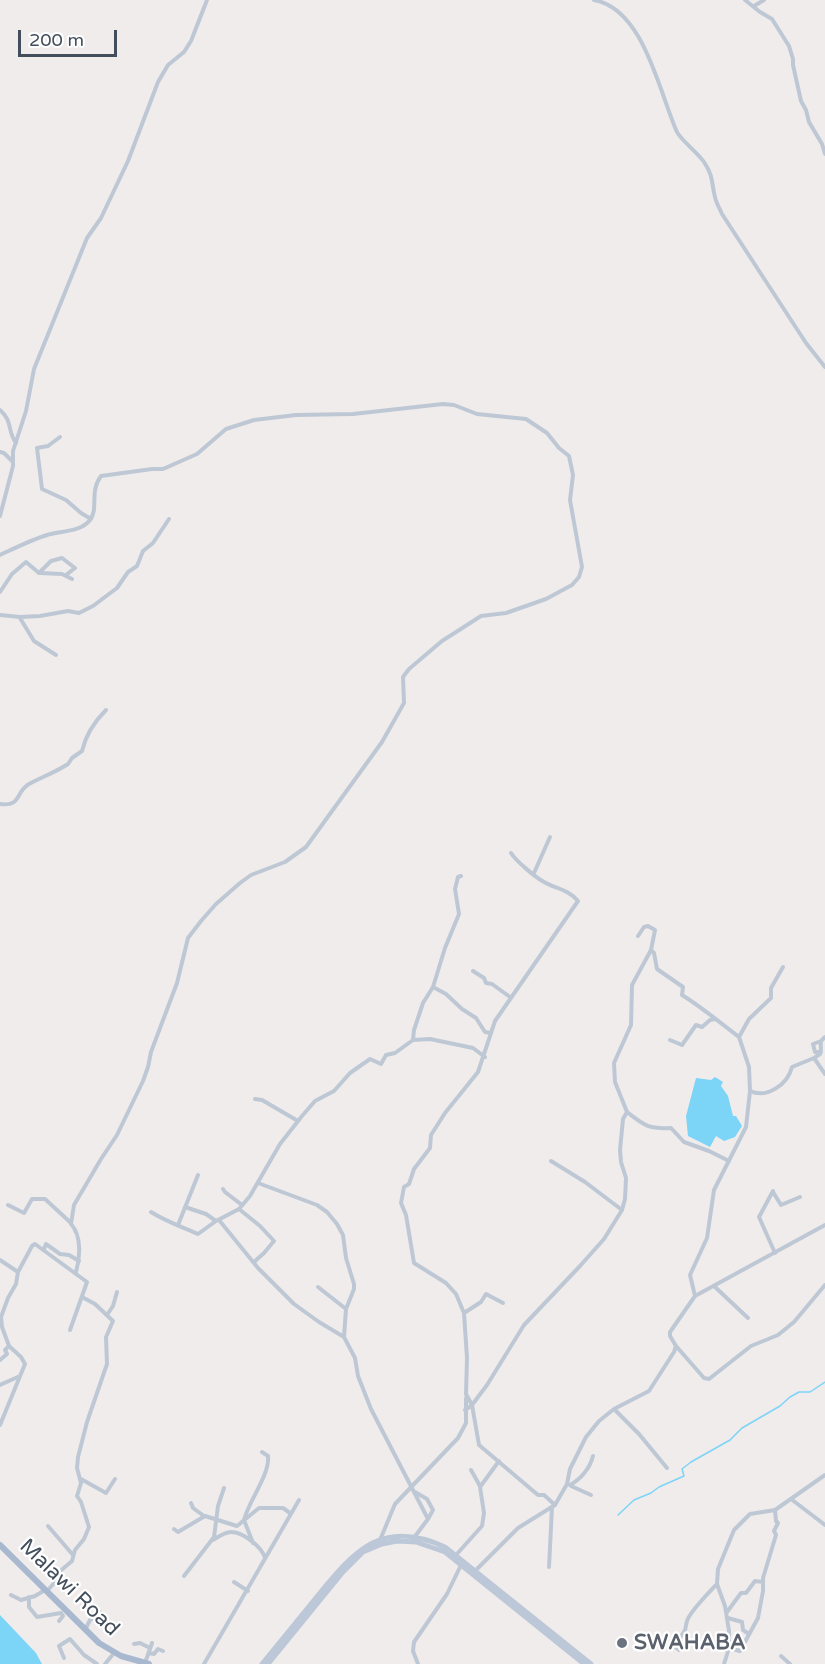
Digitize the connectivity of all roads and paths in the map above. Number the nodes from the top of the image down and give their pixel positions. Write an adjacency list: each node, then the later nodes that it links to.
1 (207, 0): 10 (street)
2 (594, 0): 7 (street)
3 (745, 0): 5 (street)
4 (764, 0): 5 (street)
5 (754, 6): 6 (street)
6 (825, 154)
7 (825, 367)
8 (0, 410): 10 (street)
9 (60, 437): 14 (street)
10 (16, 443): 12 (street)
11 (0, 452): 12 (street)
12 (13, 462): 13 (street)
13 (0, 515)
14 (91, 519): 16 (street); 63 (street)
15 (169, 519): 22 (street)
16 (0, 555)
17 (39, 573): 18 (street); 18 (street); 20 (street)
18 (66, 575): 19 (street)
19 (72, 579)
20 (0, 592)
21 (0, 615): 22 (street)
22 (20, 617): 23 (street)
23 (56, 655)
24 (106, 710): 25 (street)
25 (0, 804)
26 (550, 837): 28 (street)
27 (511, 853): 28 (street)
28 (534, 873): 35 (street)
29 (461, 876): 34 (street)
30 (638, 936): 31 (street)
31 (651, 951): 36 (street); 49 (street)
32 (783, 967): 38 (street)
33 (472, 971): 35 (street)
34 (433, 987): 37 (street); 40 (street)
35 (510, 998): 37 (street)
36 (715, 1018): 38 (street); 41 (street)
37 (491, 1034): 44 (street)
38 (739, 1036): 47 (street)
39 (825, 1036): 42 (street)
40 (413, 1040): 44 (street); 50 (street)
41 (670, 1040)
42 (820, 1041): 43 (street); 43 (street)
43 (821, 1052): 45 (street)
44 (485, 1057): 81 (street)
45 (814, 1058): 46 (street); 47 (street)
46 (825, 1074)
47 (750, 1091): 52 (street)
48 (255, 1099): 50 (street)
49 (627, 1112): 52 (street); 60 (street)
50 (298, 1121): 54 (street)
51 (551, 1161): 60 (street)
52 (729, 1161): 77 (street)
53 (198, 1175): 58 (street)
54 (258, 1182): 59 (street); 80 (street)
55 (223, 1189): 59 (street)
56 (800, 1197): 67 (street)
57 (8, 1205): 63 (street)
58 (185, 1207): 62 (street); 64 (street)
59 (241, 1207): 62 (street); 70 (street)
60 (622, 1210): 91 (street)
61 (151, 1212): 64 (street)
62 (217, 1220): 64 (street); 70 (street)
63 (71, 1224): 69 (street)
64 (178, 1225)
65 (825, 1225): 67 (street)
66 (44, 1250): 69 (street); 71 (street); 72 (street)
67 (775, 1253): 74 (street)
68 (0, 1260): 71 (street)
69 (79, 1261): 72 (street)
70 (254, 1262): 85 (street)
71 (18, 1272): 86 (street)
72 (76, 1272): 78 (street)
73 (825, 1285): 87 (street)
74 (714, 1286): 77 (street); 83 (street)
75 (318, 1287): 80 (street)
76 (117, 1292): 82 (street)
77 (695, 1296): 87 (street)
78 (82, 1297): 82 (street); 84 (street)
79 (503, 1303): 81 (street)
80 (346, 1309): 85 (street)
81 (464, 1313): 91 (street)
82 (107, 1315): 102 (street)
83 (748, 1318)
84 (70, 1330)
85 (344, 1337): 107 (street)
86 (9, 1346): 88 (street); 89 (street)
87 (676, 1346): 93 (street)
88 (0, 1360)
89 (20, 1376): 90 (street); 94 (street)
90 (0, 1385)
91 (468, 1405): 98 (street); 107 (street)
92 (0, 1408): 94 (street)
93 (614, 1409): 99 (street); 104 (street)
94 (5, 1413): 95 (street)
95 (0, 1425)
96 (262, 1452): 118 (street)
97 (593, 1455): 104 (street)
98 (499, 1461): 105 (street); 112 (street)
99 (667, 1468)
100 (471, 1470): 105 (street)
101 (825, 1475): 109 (street)
102 (81, 1479): 103 (street); 128 (street)
103 (115, 1479)
104 (569, 1485): 108 (street); 112 (street)
105 (480, 1487): 127 (street)
106 (224, 1488): 117 (street)
107 (413, 1490): 116 (street); 116 (street); 124 (street)
108 (591, 1495)
109 (791, 1499): 113 (street); 119 (street)
110 (299, 1500): 114 (street)
111 (191, 1503): 115 (street)
112 (554, 1506): 131 (street); 132 (street)
113 (775, 1510): 135 (street); 136 (street)
114 (290, 1513): 118 (street); 129 (street)
115 (205, 1516): 117 (street); 121 (street)
116 (428, 1519): 122 (street)
117 (217, 1520): 118 (street); 123 (street)
118 (244, 1520): 125 (street)
119 (825, 1525)
120 (48, 1526): 128 (street)
121 (174, 1529)
122 (413, 1539): 124 (main road); 127 (main road); 130 (main road); 161 (main road)
123 (212, 1540): 125 (street); 133 (street)
124 (379, 1540): 160 (main road)
125 (253, 1543): 129 (street)
126 (0, 1545): 137 (main road, Malawi Road)
127 (456, 1555): 132 (main road)
128 (73, 1556): 137 (street)
129 (265, 1558): 138 (street)
130 (462, 1564): 132 (main road); 162 (street)
131 (549, 1567)
132 (474, 1572): 163 (main road); 164 (main road)
133 (184, 1576)
134 (234, 1582): 138 (street)
135 (763, 1582): 142 (street); 146 (street)
136 (717, 1584): 142 (street); 151 (street)
137 (46, 1590): 140 (street); 145 (main road, Malawi Road)
138 (248, 1591): 159 (street)
139 (11, 1594): 140 (street)
140 (29, 1597): 144 (street)
141 (100, 1612): 145 (street)
142 (726, 1612): 143 (street)
143 (728, 1618): 146 (street); 149 (street)
144 (59, 1621)
145 (84, 1630): 153 (main road, Malawi Road)
146 (750, 1634): 149 (street)
147 (152, 1643): 150 (street)
148 (134, 1644): 150 (street)
149 (729, 1648): 165 (street)
150 (150, 1650): 152 (street); 156 (street)
151 (679, 1650)
152 (163, 1651)
153 (114, 1653): 156 (main road, Malawi Road); 158 (street)
154 (781, 1656): 166 (street)
155 (64, 1658): 157 (street)
156 (147, 1663)
157 (97, 1664)
158 (105, 1664)
159 (204, 1664)
160 (262, 1664)
161 (268, 1664)
162 (418, 1664)
163 (584, 1664)
164 (591, 1664)
165 (724, 1664)
166 (790, 1664)

